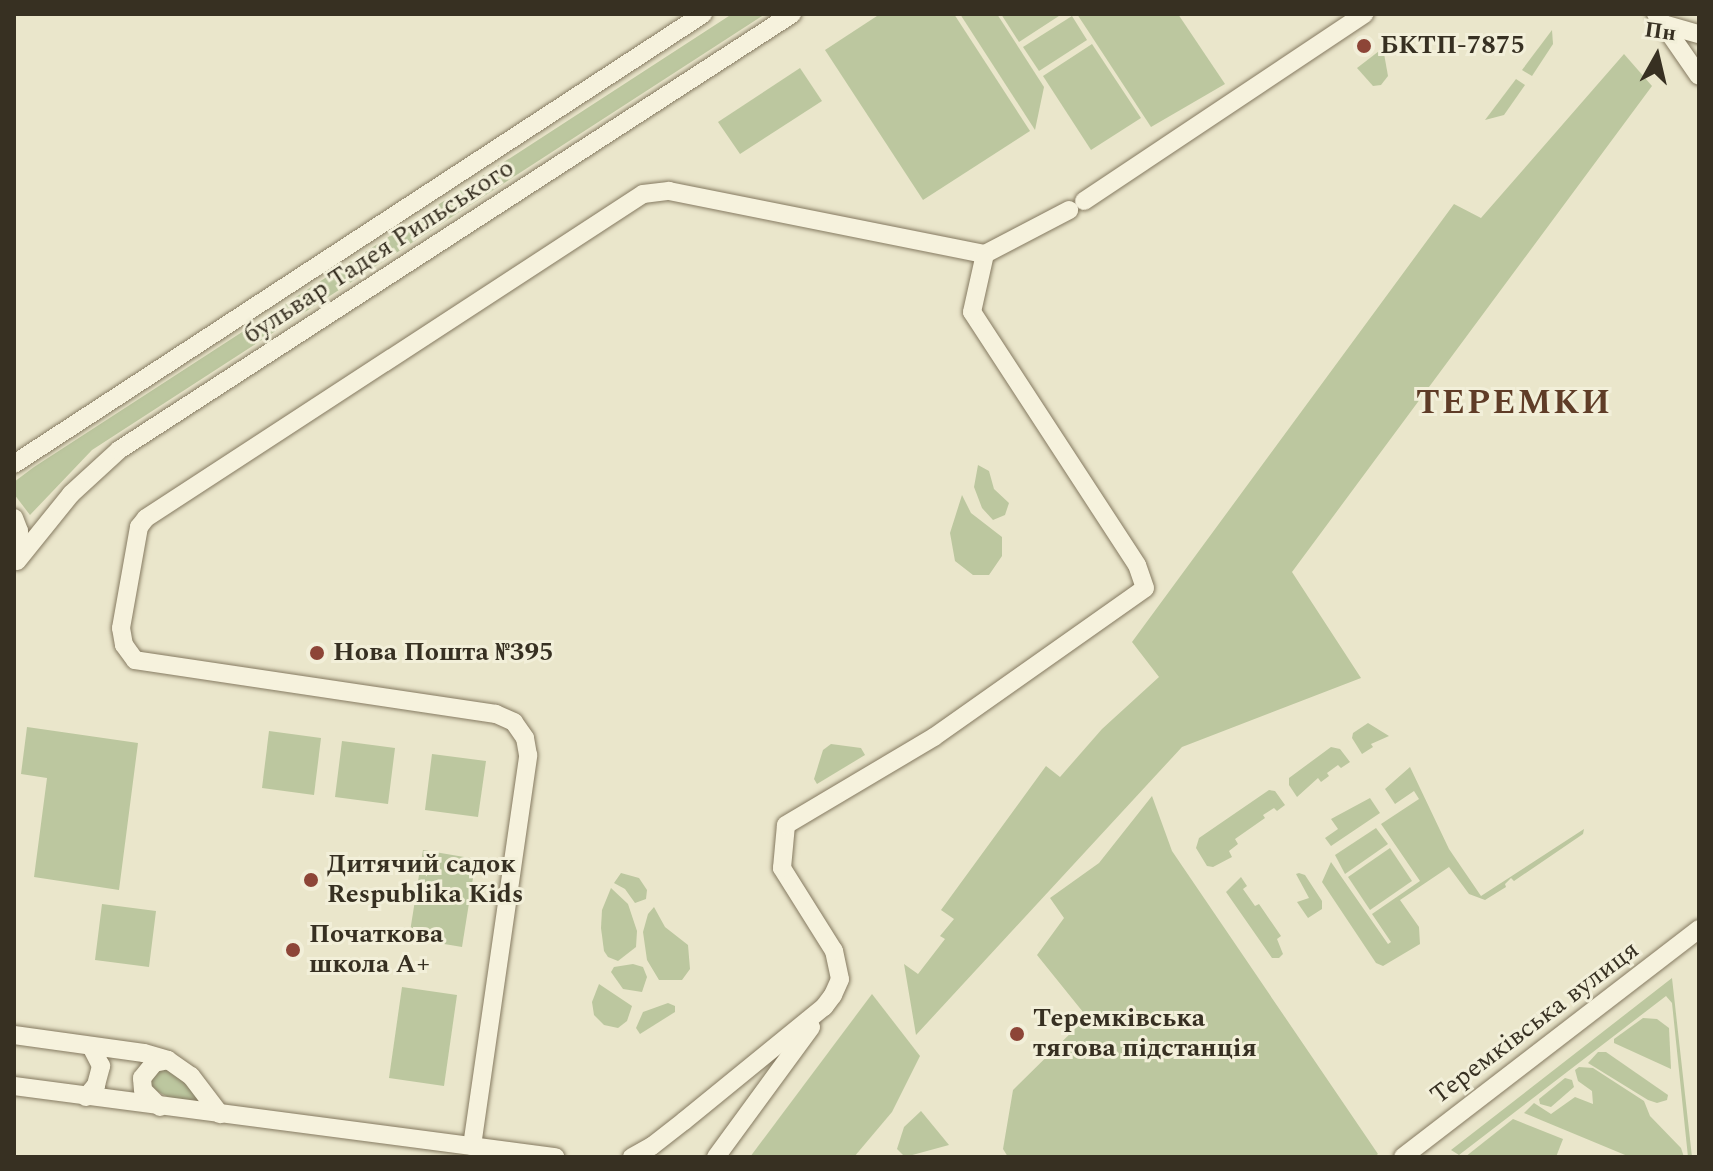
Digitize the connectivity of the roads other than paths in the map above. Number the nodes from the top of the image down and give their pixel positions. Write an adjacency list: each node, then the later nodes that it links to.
1 (703, 14): 8 (street, бульвар Тадея Рильського)
2 (792, 14): 10 (street, бульвар Тадея Рильського)
3 (1364, 14): 7 (street)
4 (1660, 19): 5 (street); 6 (street)
5 (1699, 34)
6 (1699, 76)
7 (985, 254): 12 (street); 20 (street)
8 (14, 464)
9 (14, 518): 10 (street)
10 (16, 563)
11 (1699, 929): 24 (street, Теремківська вулиця)
12 (824, 1007): 22 (street); 23 (street)
13 (14, 1035): 14 (street)
14 (91, 1046): 15 (street); 17 (street)
15 (168, 1060): 18 (street); 19 (street)
16 (14, 1086): 17 (street)
17 (86, 1097): 18 (street)
18 (160, 1107): 19 (street)
19 (220, 1114): 20 (street)
20 (472, 1146): 21 (street)
21 (555, 1157)
22 (632, 1157)
23 (716, 1157)
24 (1403, 1157)

